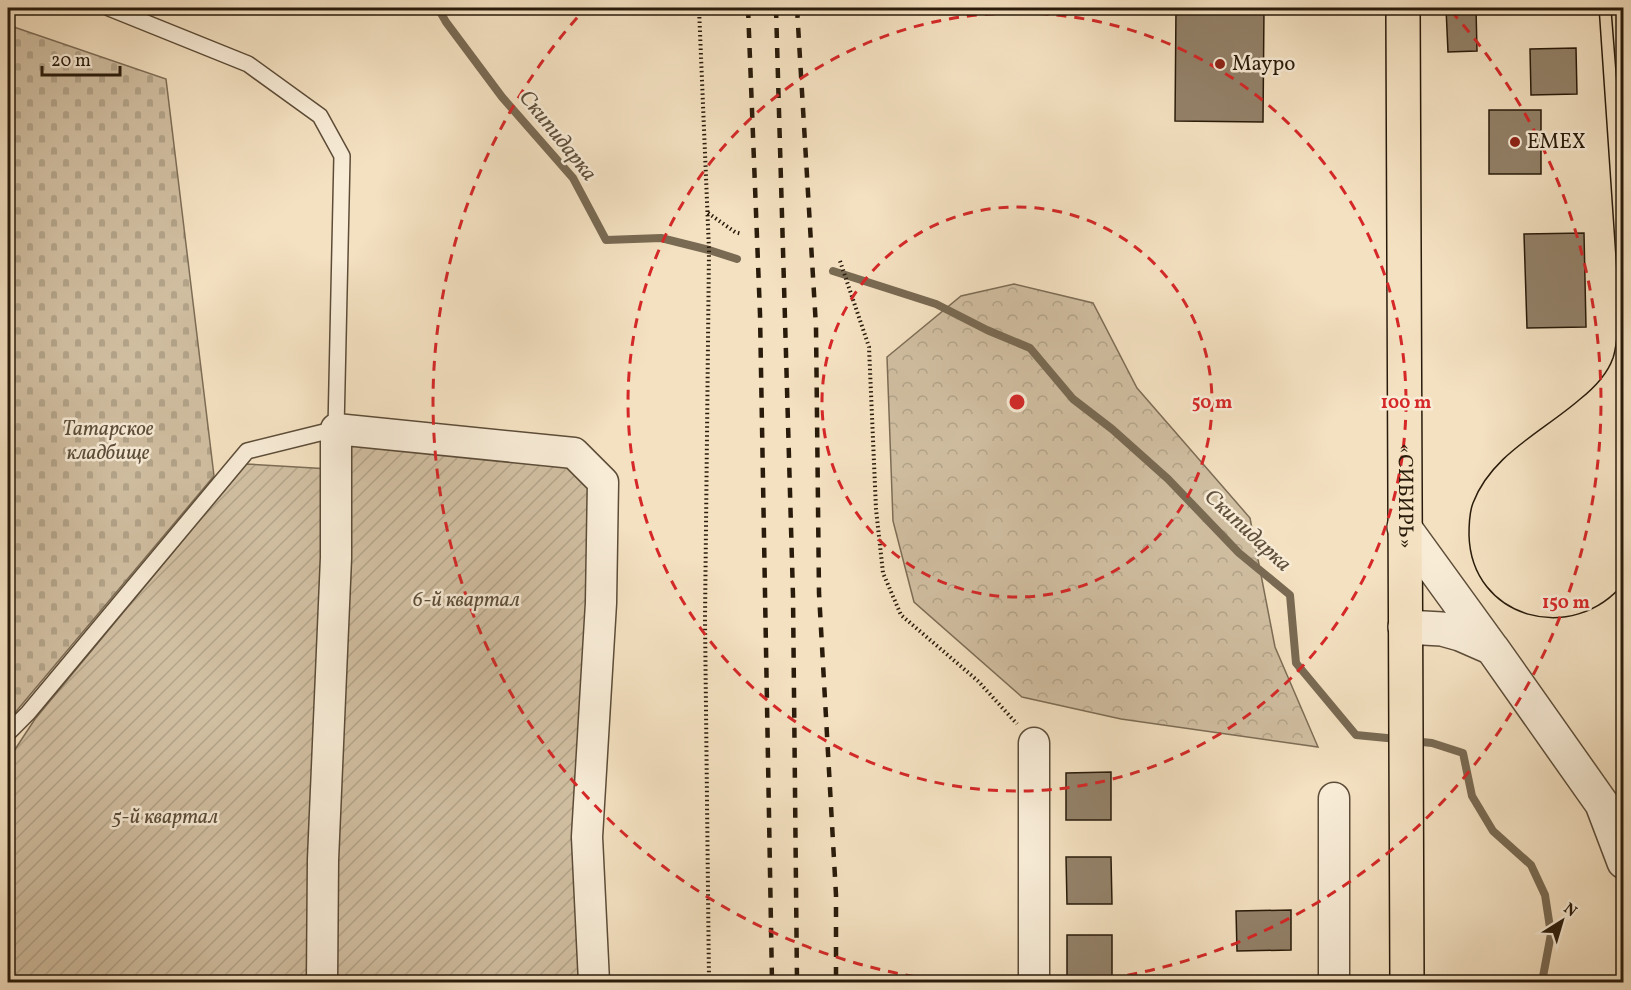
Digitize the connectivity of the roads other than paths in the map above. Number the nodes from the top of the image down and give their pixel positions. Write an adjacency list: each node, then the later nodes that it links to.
1 (109, 8): 3 (lane)
2 (1402, 8): 4 (main road, «СИБИРЬ»)
3 (336, 429): 7 (lane); 11 (street); 12 (street)
4 (1404, 527): 5 (main road, «СИБИРЬ»); 6 (street)
5 (1405, 627): 6 (street); 15 (main road, «СИБИРЬ»)
6 (1492, 648): 10 (street)
7 (8, 734)
8 (1034, 743): 13 (street)
9 (1334, 798): 14 (street)
10 (1623, 862)
11 (322, 982)
12 (594, 982)
13 (1034, 982)
14 (1334, 982)
15 (1407, 982)

